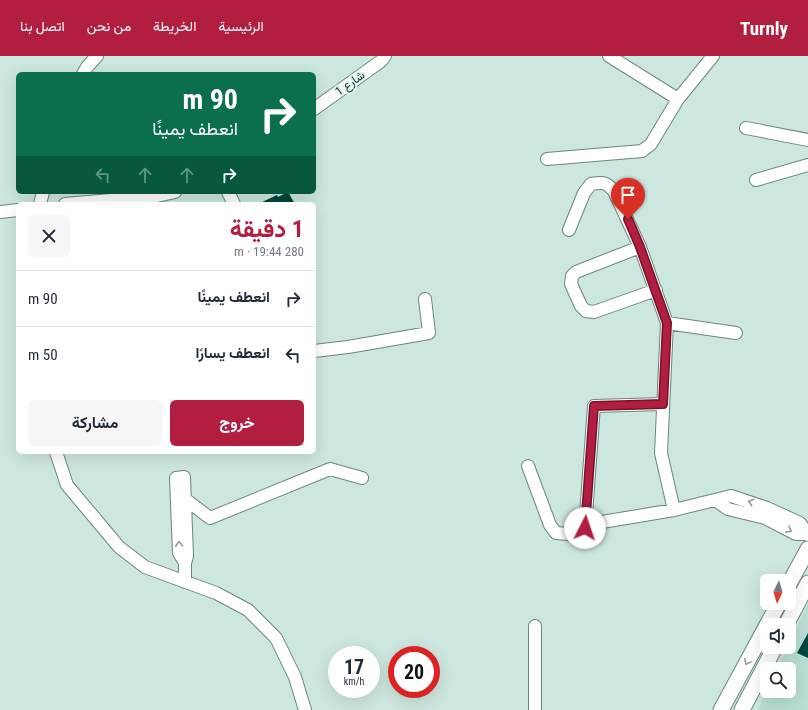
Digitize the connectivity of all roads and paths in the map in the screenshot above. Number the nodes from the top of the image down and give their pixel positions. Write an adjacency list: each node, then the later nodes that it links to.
1 (97, 56): 5 (street)
2 (385, 56): 7 (street, شارع 1)
3 (609, 56): 6 (street)
4 (713, 56): 6 (street)
5 (84, 72)
6 (678, 99): 10 (street)
7 (316, 107)
8 (746, 128): 9 (street)
9 (808, 140)
10 (547, 159)
11 (808, 165): 12 (street)
12 (756, 180)
13 (166, 194): 14 (street)
14 (88, 202)
15 (16, 210): 16 (street)
16 (0, 212)
17 (569, 230): 18 (street)
18 (640, 247): 19 (street); 19 (street)
19 (656, 290): 21 (street)
20 (425, 299): 23 (street)
21 (667, 323): 22 (street); 24 (street)
22 (736, 333)
23 (316, 351)
24 (663, 404): 29 (street); 30 (street)
25 (57, 454): 34 (street)
26 (528, 466): 30 (street)
27 (362, 478): 28 (street)
28 (185, 499): 32 (street); 32 (street, one-way to 28)
29 (674, 510): 30 (street); 31 (street)
30 (585, 528)
31 (808, 539): 33 (main road)
32 (185, 563): 34 (street)
33 (793, 574)
34 (185, 582): 40 (street)
35 (808, 583): 37 (main road)
36 (775, 610): 42 (main road, one-way to 42)
37 (790, 618)
38 (535, 626): 41 (street)
39 (771, 654): 43 (main road)
40 (305, 710)
41 (535, 710)
42 (721, 710)
43 (742, 710)

